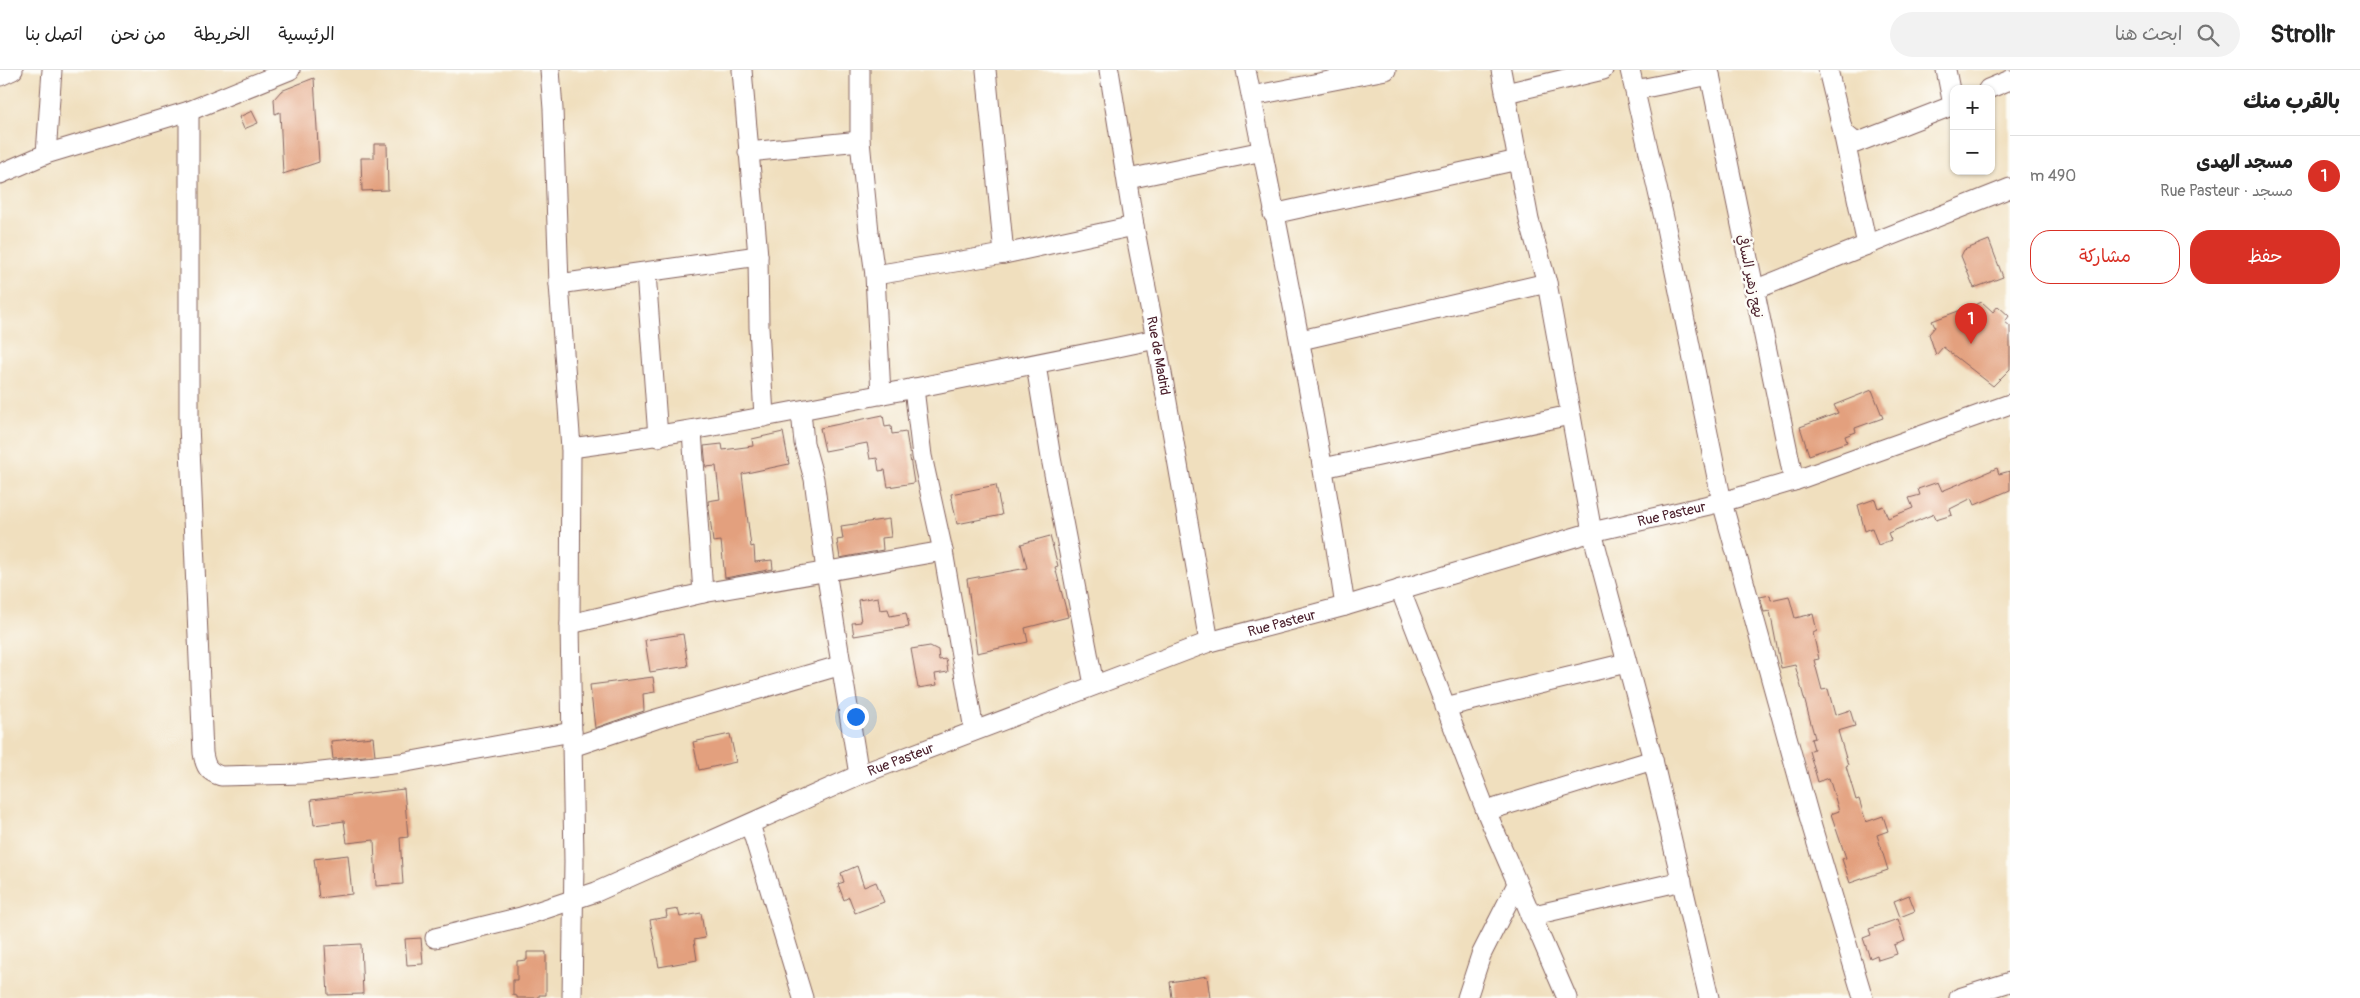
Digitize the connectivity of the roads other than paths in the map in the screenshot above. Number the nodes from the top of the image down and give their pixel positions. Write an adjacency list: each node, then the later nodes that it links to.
1 (13, 70): 17 (street)
2 (52, 70): 30 (street)
3 (290, 70): 25 (street)
4 (550, 70): 43 (street)
5 (742, 70): 29 (street)
6 (860, 70): 27 (street)
7 (986, 70): 38 (street)
8 (1109, 70): 33 (street, Rue de Madrid)
9 (1246, 70): 23 (street)
10 (1386, 70): 23 (street)
11 (1501, 70): 22 (street)
12 (1603, 70): 22 (street)
13 (1630, 70): 21 (street)
14 (1828, 70): 26 (street)
15 (1946, 70): 20 (street)
16 (1709, 73): 21 (street); 44 (street, نهج زهير السافي)
17 (0, 76)
18 (2010, 80): 19 (street)
19 (1995, 86)
20 (1950, 88)
21 (1635, 90): 59 (street)
22 (1506, 93): 31 (street)
23 (1252, 96): 28 (street)
24 (1950, 107): 26 (street)
25 (189, 111): 30 (street); 73 (street)
26 (1843, 132): 37 (street)
27 (860, 141): 29 (street); 41 (street)
28 (1263, 151): 33 (street); 35 (street)
29 (748, 152): 39 (street)
30 (46, 154): 32 (street)
31 (1518, 160): 35 (street); 42 (street)
32 (0, 174)
33 (1128, 179): 36 (street, Rue de Madrid)
34 (2010, 188): 37 (street)
35 (1273, 214): 46 (street)
36 (1134, 226): 38 (street); 45 (street, Rue de Madrid)
37 (1867, 245): 44 (street)
38 (1004, 254): 41 (street)
39 (758, 256): 40 (street); 53 (street)
40 (646, 273): 43 (street); 55 (street)
41 (876, 274): 49 (street)
42 (1547, 283): 46 (street); 52 (street)
43 (559, 284): 56 (street)
44 (1754, 290): 58 (street, نهج زهير السافي)
45 (1156, 339): 47 (street); 67 (street, Rue de Madrid)
46 (1301, 340): 57 (street)
47 (1036, 365): 48 (street); 70 (street)
48 (914, 388): 49 (street); 61 (street)
49 (881, 395): 51 (street)
50 (2010, 404): 58 (street, Rue Pasteur)
51 (801, 411): 53 (street); 62 (street)
52 (1570, 415): 57 (street); 60 (street)
53 (764, 417): 54 (street)
54 (692, 431): 55 (street); 64 (street)
55 (658, 437): 56 (street)
56 (571, 448): 66 (street)
57 (1323, 468): 65 (street)
58 (1794, 481): 59 (street, Rue Pasteur)
59 (1722, 502): 60 (street, Rue Pasteur); 89 (street)
60 (1592, 532): 63 (street, Rue Pasteur); 68 (street)
61 (943, 551): 62 (street); 72 (street)
62 (826, 571): 64 (street); 69 (street)
63 (1400, 589): 65 (street, Rue Pasteur); 71 (street)
64 (703, 593): 66 (street)
65 (1345, 606): 67 (street, Rue Pasteur)
66 (570, 624): 73 (street)
67 (1209, 642): 70 (street, Rue Pasteur)
68 (1626, 663): 71 (street); 74 (street)
69 (842, 665): 73 (street); 75 (street)
70 (1094, 685): 72 (street, Rue Pasteur)
71 (1445, 707): 76 (street)
72 (974, 730): 75 (street, Rue Pasteur)
73 (572, 739): 80 (street)
74 (1653, 760): 76 (street); 78 (street)
75 (859, 775): 77 (street, Rue Pasteur)
76 (1486, 811): 79 (street)
77 (750, 824): 80 (street, Rue Pasteur); 85 (street)
78 (1682, 880): 81 (street); 88 (street)
79 (1517, 884): 81 (street); 86 (street)
80 (573, 900): 82 (street, Rue Pasteur); 84 (street)
81 (1530, 916): 87 (street)
82 (435, 938)
83 (2010, 982): 90 (street)
84 (572, 998)
85 (803, 998)
86 (1467, 998)
87 (1566, 998)
88 (1709, 998)
89 (1863, 998)
90 (1959, 998)

